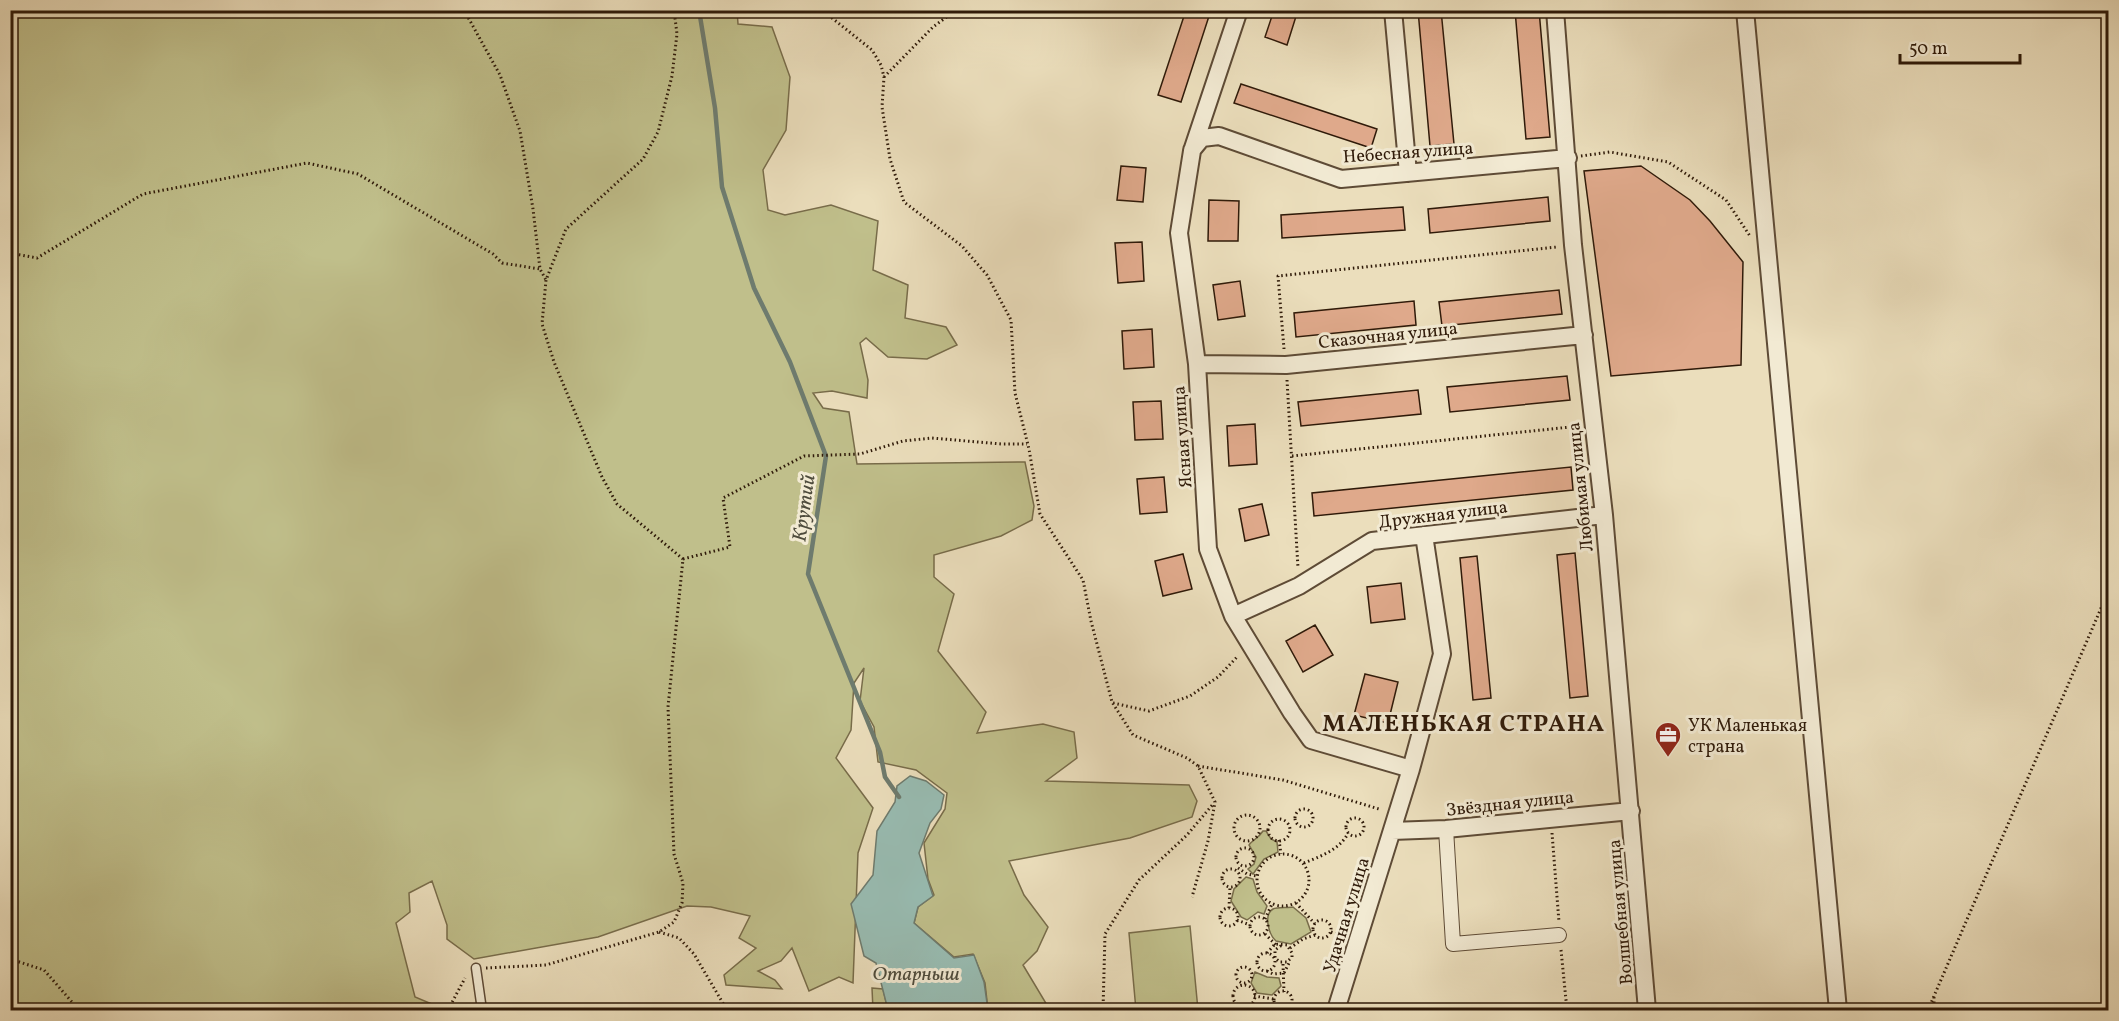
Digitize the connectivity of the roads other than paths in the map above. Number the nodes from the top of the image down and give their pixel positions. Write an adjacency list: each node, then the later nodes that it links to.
1 (1239, 10): 5 (street, Ясная улица)
2 (1394, 10): 7 (street)
3 (1555, 10): 6 (street, Любимая улица)
4 (1745, 10): 22 (street)
5 (1192, 150): 7 (street, Небесная улица); 9 (street, Ясная улица)
6 (1568, 158): 7 (street, Небесная улица); 8 (street, Любимая улица)
7 (1408, 173)
8 (1584, 335): 9 (street, Сказочная улица); 10 (street, Любимая улица)
9 (1197, 364): 12 (street, Ясная улица)
10 (1604, 515): 11 (street, Дружная улица); 14 (street, Любимая улица)
11 (1424, 535): 12 (street, Дружная улица); 13 (street, Удачная улица)
12 (1233, 616): 13 (street, Ясная улица)
13 (1411, 769): 16 (street, Удачная улица)
14 (1630, 811): 15 (street, Звёздная улица); 21 (street, Волшебная улица)
15 (1446, 829): 16 (street, Звёздная улица); 17 (street)
16 (1392, 831): 20 (street, Удачная улица)
17 (1559, 935)
18 (476, 968): 19 (lane)
19 (482, 1011)
20 (1336, 1011)
21 (1647, 1011)
22 (1838, 1011)

